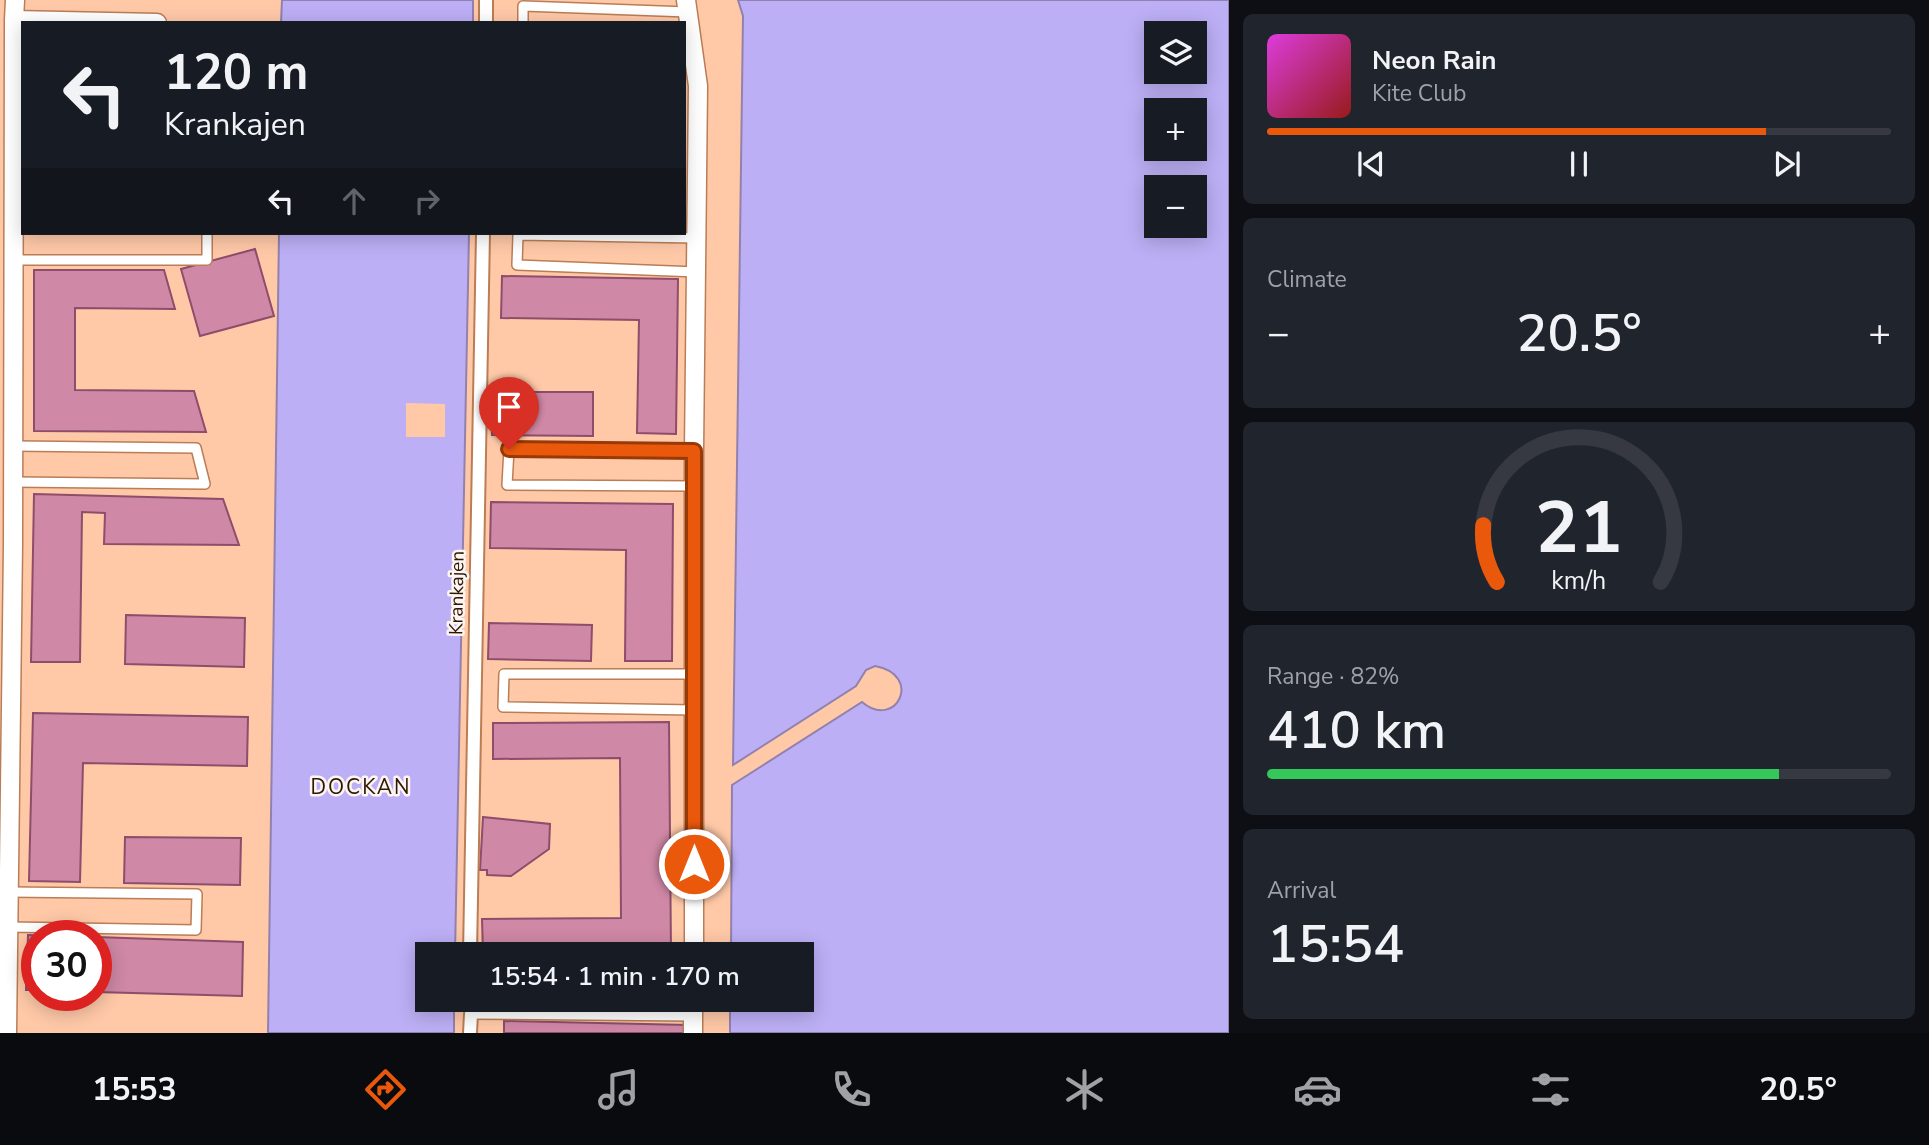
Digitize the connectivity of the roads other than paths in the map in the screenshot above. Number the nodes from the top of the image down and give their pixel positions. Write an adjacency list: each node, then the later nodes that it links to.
1 (15, 0): 4 (street)
2 (486, 0): 6 (street)
3 (687, 6): 7 (lane); 8 (street)
4 (14, 20): 5 (street); 9 (street)
5 (62, 21)
6 (486, 21)
7 (523, 21)
8 (688, 44): 12 (street)
9 (18, 222): 13 (street)
10 (207, 235): 13 (lane)
11 (483, 235): 25 (street, Krankajen)
12 (697, 238): 14 (street); 14 (lane)
13 (14, 260): 15 (street)
14 (697, 272): 16 (street)
15 (13, 446): 17 (street); 17 (lane)
16 (694, 451): 18 (street); 18 (lane)
17 (13, 482): 19 (street)
18 (694, 486): 20 (street)
19 (7, 544): 22 (street)
20 (694, 674): 21 (street); 21 (lane)
21 (694, 710): 26 (street)
22 (4, 847): 23 (street)
23 (8, 891): 24 (street); 24 (lane)
24 (8, 927): 29 (street)
25 (470, 942)
26 (694, 942)
27 (471, 1014): 28 (lane); 30 (street)
28 (693, 1016)
29 (7, 1033)
30 (470, 1033)

